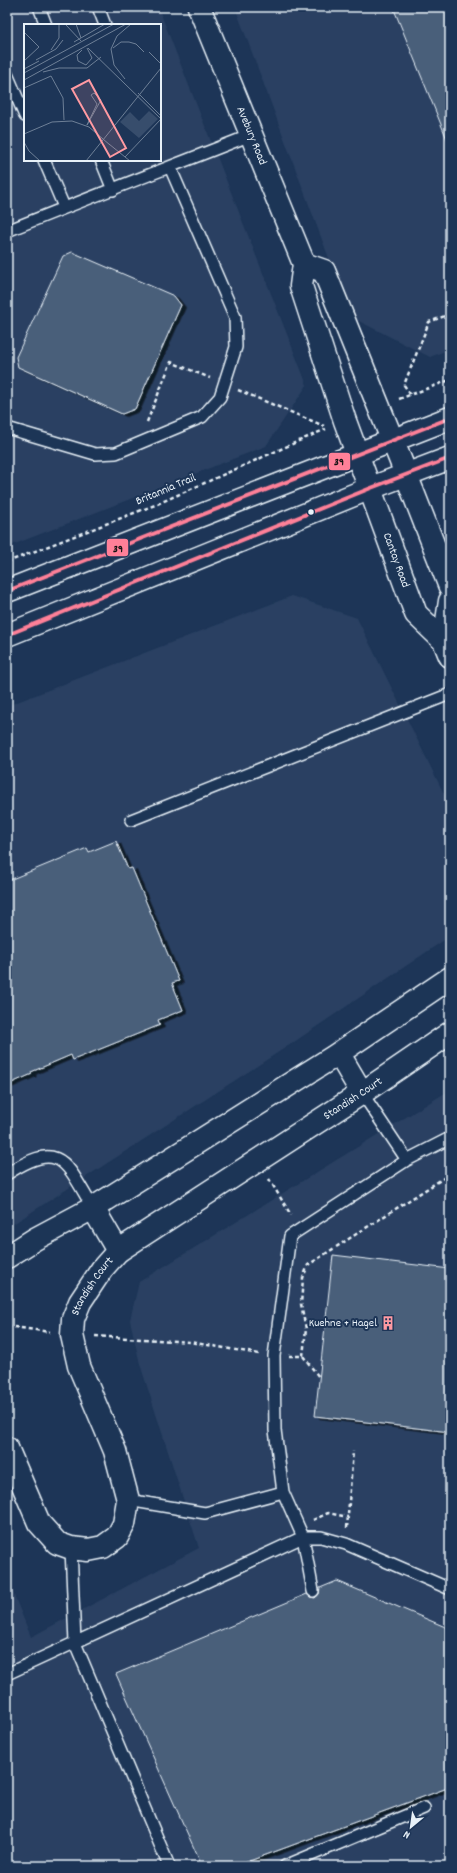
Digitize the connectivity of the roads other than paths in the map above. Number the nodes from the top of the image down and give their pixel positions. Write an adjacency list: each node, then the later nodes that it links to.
1 (39, 7): 4 (lane)
2 (98, 7): 5 (lane)
3 (199, 7): 8 (street, Avebury Road)
4 (46, 24)
5 (105, 24)
6 (7, 74): 7 (lane)
7 (24, 114)
8 (251, 135): 11 (lane); 16 (street, Avebury Road)
9 (44, 161): 13 (lane)
10 (101, 161): 12 (lane)
11 (165, 165): 12 (lane); 18 (lane)
12 (113, 190): 13 (lane)
13 (64, 207): 15 (lane)
14 (7, 219): 15 (lane)
15 (9, 230)
16 (304, 264): 19 (street); 21 (street)
17 (450, 418): 19 (street)
18 (7, 428)
19 (400, 458): 20 (street); 21 (street); 21 (street); 22 (street)
20 (450, 458)
21 (364, 471): 23 (street); 25 (street); 26 (street, Cantay Road)
22 (450, 587)
23 (7, 591)
24 (450, 601): 26 (street, Cantay Road)
25 (7, 635)
26 (447, 648)
27 (450, 694): 28 (lane)
28 (132, 820)
29 (450, 978): 31 (street)
30 (450, 1033): 32 (street, Standish Court)
31 (339, 1054): 32 (street); 36 (street)
32 (362, 1093): 34 (lane); 37 (street, Standish Court)
33 (450, 1138): 34 (lane)
34 (407, 1160): 40 (lane)
35 (7, 1174): 36 (lane)
36 (93, 1208): 37 (street); 38 (street)
37 (118, 1251): 41 (street, Standish Court)
38 (7, 1257)
39 (7, 1448): 43 (street, Standish Court)
40 (283, 1492): 41 (lane); 42 (lane)
41 (128, 1500): 43 (street, Standish Court)
42 (303, 1537): 44 (lane); 45 (lane); 46 (lane)
43 (71, 1548): 46 (lane)
44 (450, 1589)
45 (313, 1591)
46 (75, 1643): 47 (lane); 49 (lane)
47 (7, 1674)
48 (424, 1808): 50 (lane)
49 (169, 1866)
50 (285, 1866)

